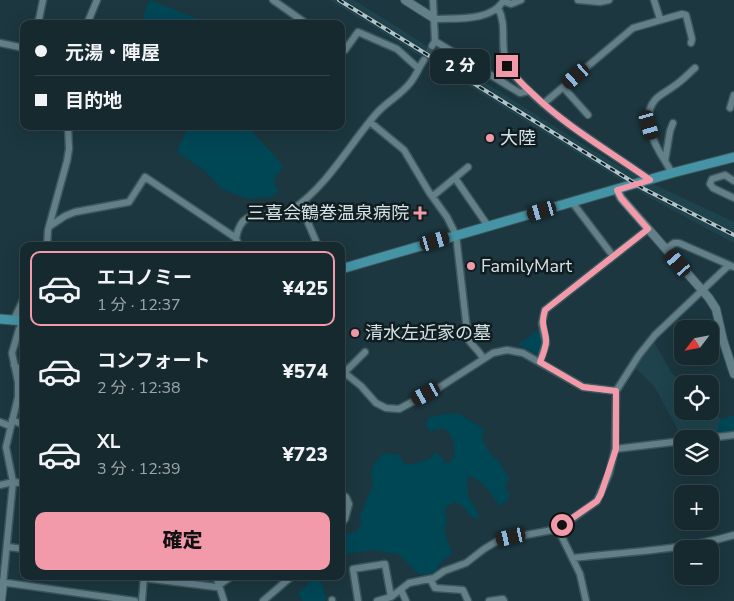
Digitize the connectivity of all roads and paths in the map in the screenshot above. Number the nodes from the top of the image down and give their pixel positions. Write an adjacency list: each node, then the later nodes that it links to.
1 (42, 0): 14 (street)
2 (97, 0): 15 (street)
3 (273, 0): 16 (street)
4 (405, 0): 12 (street)
5 (433, 0): 12 (street)
6 (521, 0): 10 (street)
7 (578, 0): 8 (street)
8 (609, 0)
9 (654, 0): 13 (street)
10 (504, 1): 11 (street)
11 (498, 8): 12 (street); 25 (street)
12 (435, 19): 25 (street)
13 (660, 19): 18 (street); 24 (street)
14 (39, 20)
15 (90, 20)
16 (301, 20)
17 (0, 43): 19 (street)
18 (691, 43)
19 (20, 47)
20 (345, 50): 22 (street)
21 (424, 60): 22 (street)
22 (418, 68): 30 (street)
23 (695, 68): 34 (street)
24 (563, 87): 27 (street); 29 (street)
25 (529, 91): 27 (street)
26 (734, 95): 28 (street)
27 (542, 104): 38 (street)
28 (730, 108)
29 (588, 115)
30 (370, 122): 41 (street); 44 (street)
31 (673, 124): 34 (street)
32 (68, 130): 45 (street)
33 (734, 157): 36 (main road)
34 (665, 161): 36 (street)
35 (468, 167): 37 (street)
36 (672, 174): 38 (main road)
37 (455, 178): 41 (street); 46 (street)
38 (650, 180): 40 (main road)
39 (734, 181): 42 (street)
40 (617, 190): 43 (main road); 47 (street)
41 (433, 196): 48 (street)
42 (734, 198)
43 (572, 202): 46 (main road); 54 (street)
44 (300, 204): 49 (street); 52 (street)
45 (50, 226): 49 (street); 50 (street)
46 (488, 226): 48 (main road)
47 (648, 229): 53 (street); 54 (street)
48 (456, 235): 56 (main road); 64 (street)
49 (236, 238): 51 (street)
50 (47, 242)
51 (238, 242)
52 (316, 242)
53 (666, 249): 55 (street); 57 (street)
54 (613, 256): 65 (street)
55 (731, 266): 57 (street)
56 (345, 267)
57 (703, 291): 70 (street); 71 (street)
58 (20, 306): 60 (street)
59 (0, 319): 60 (main road)
60 (14, 319): 61 (main road)
61 (20, 320)
62 (20, 327): 66 (street)
63 (364, 352): 67 (street)
64 (483, 359): 65 (street); 69 (street)
65 (540, 362): 71 (street)
66 (14, 365): 68 (street); 73 (street)
67 (345, 369)
68 (20, 370)
69 (345, 373)
70 (734, 374)
71 (616, 391): 78 (street)
72 (0, 422): 73 (street)
73 (11, 423): 74 (street); 79 (street)
74 (20, 424)
75 (734, 435): 76 (street)
76 (719, 437)
77 (674, 442): 78 (street)
78 (616, 449): 84 (street)
79 (13, 482): 80 (street); 81 (street); 86 (street)
80 (20, 483)
81 (0, 485)
82 (345, 497): 83 (street)
83 (345, 519)
84 (558, 529): 88 (street); 89 (street)
85 (734, 535): 88 (street)
86 (8, 547): 87 (street); 96 (street)
87 (20, 548)
88 (573, 558): 112 (street)
89 (430, 579): 99 (street); 109 (street)
90 (144, 580): 103 (street)
91 (165, 580): 97 (street)
92 (199, 580): 97 (street)
93 (218, 580): 98 (street)
94 (227, 580): 98 (street)
95 (287, 580): 105 (street)
96 (2, 582): 101 (street); 102 (street)
97 (201, 585): 98 (street)
98 (220, 586): 104 (street)
99 (401, 590): 100 (street); 108 (street)
100 (391, 597): 106 (street); 107 (street)
101 (1, 600)
102 (135, 601)
103 (142, 601)
104 (224, 601)
105 (263, 601)
106 (358, 601)
107 (377, 601)
108 (406, 601)
109 (468, 601)
110 (489, 601): 111 (street)
111 (504, 601)
112 (586, 601)

